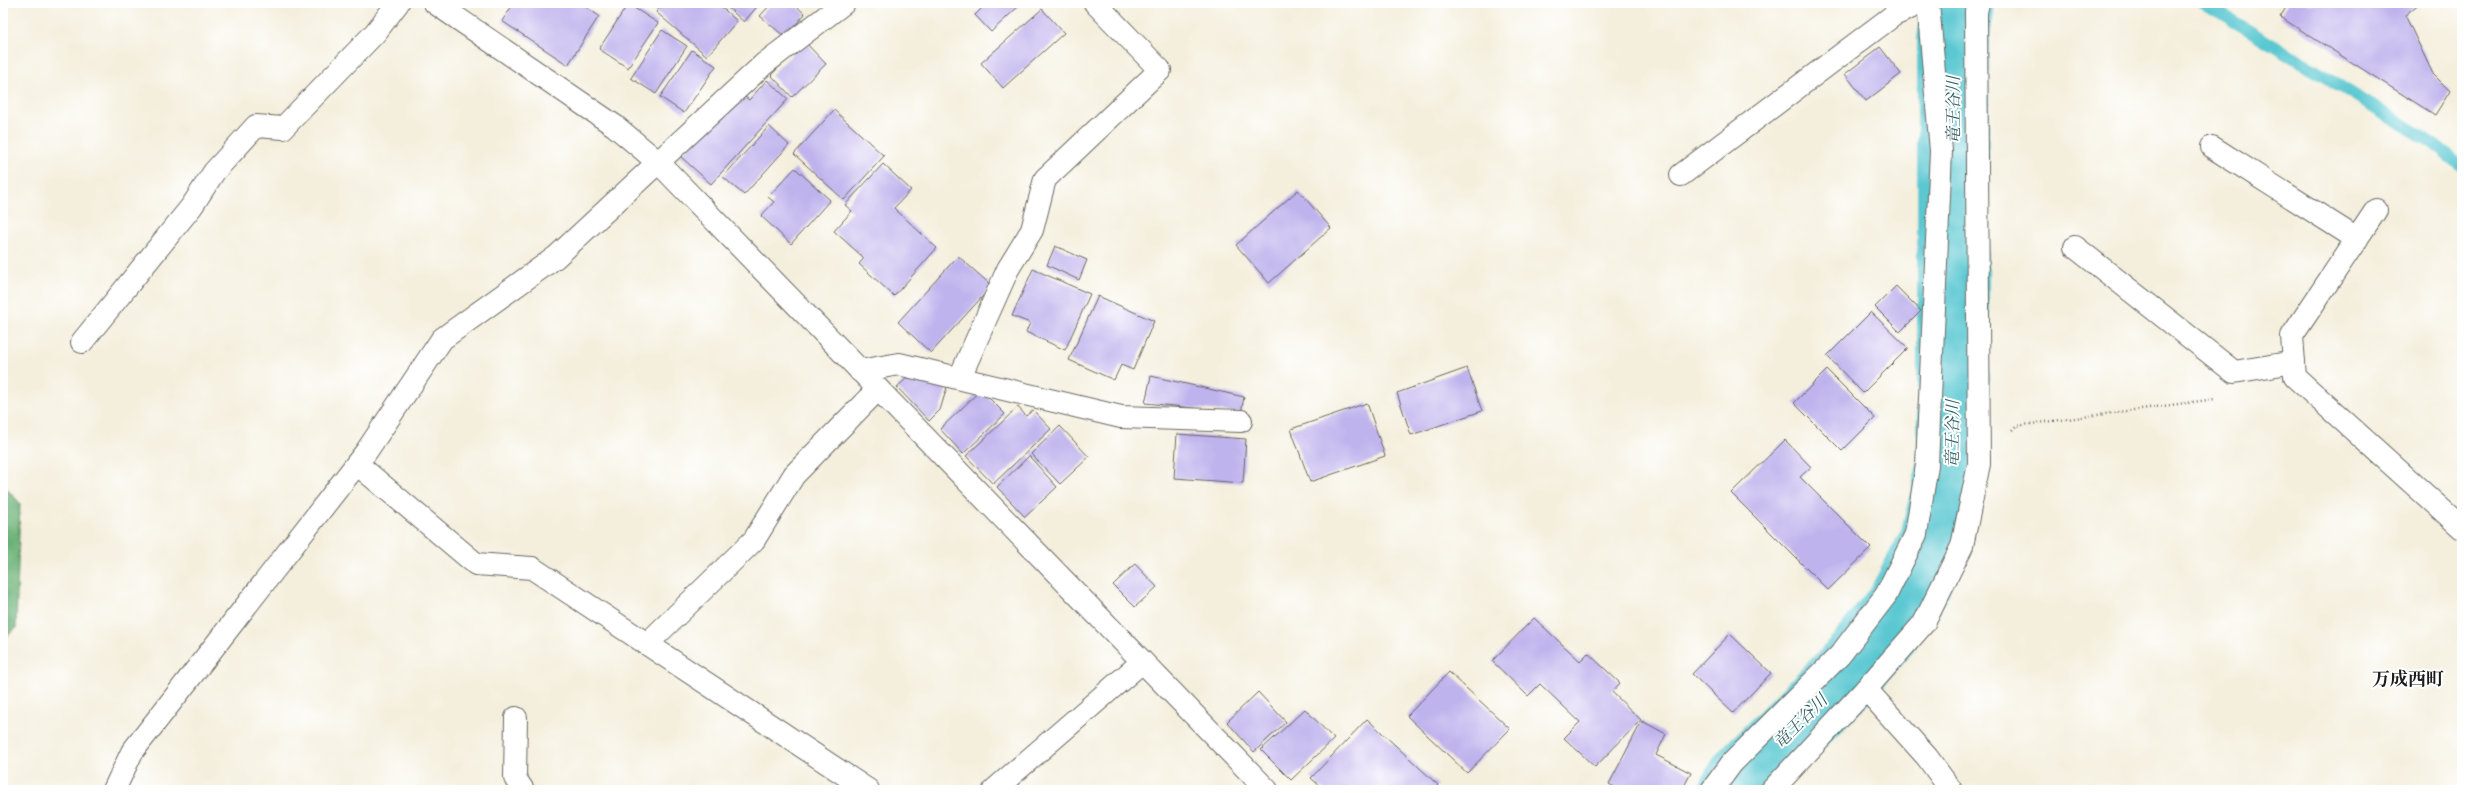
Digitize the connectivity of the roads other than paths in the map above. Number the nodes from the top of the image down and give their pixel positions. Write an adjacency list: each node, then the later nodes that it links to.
1 (398, 3): 14 (street)
2 (435, 3): 9 (street)
3 (844, 3): 9 (street)
4 (1096, 3): 17 (street)
5 (1921, 3): 10 (street)
6 (1928, 3): 31 (street)
7 (1978, 3): 24 (street)
8 (2212, 147): 12 (street)
9 (659, 163): 16 (street); 20 (street)
10 (1681, 175)
11 (2376, 210): 12 (street)
12 (2357, 239): 15 (street)
13 (2075, 247): 15 (street)
14 (82, 342)
15 (2294, 362): 21 (street)
16 (860, 371): 17 (street); 18 (street)
17 (960, 377): 19 (street)
18 (878, 389): 22 (street); 23 (street)
19 (1242, 421)
20 (357, 464): 22 (street); 26 (street)
21 (2459, 520)
22 (647, 644): 28 (street)
23 (1142, 662): 29 (street); 30 (street)
24 (1866, 689): 32 (street); 33 (street)
25 (516, 718): 27 (street)
26 (114, 790)
27 (523, 790)
28 (868, 790)
29 (994, 790)
30 (1267, 790)
31 (1712, 790)
32 (1772, 790)
33 (1951, 790)

